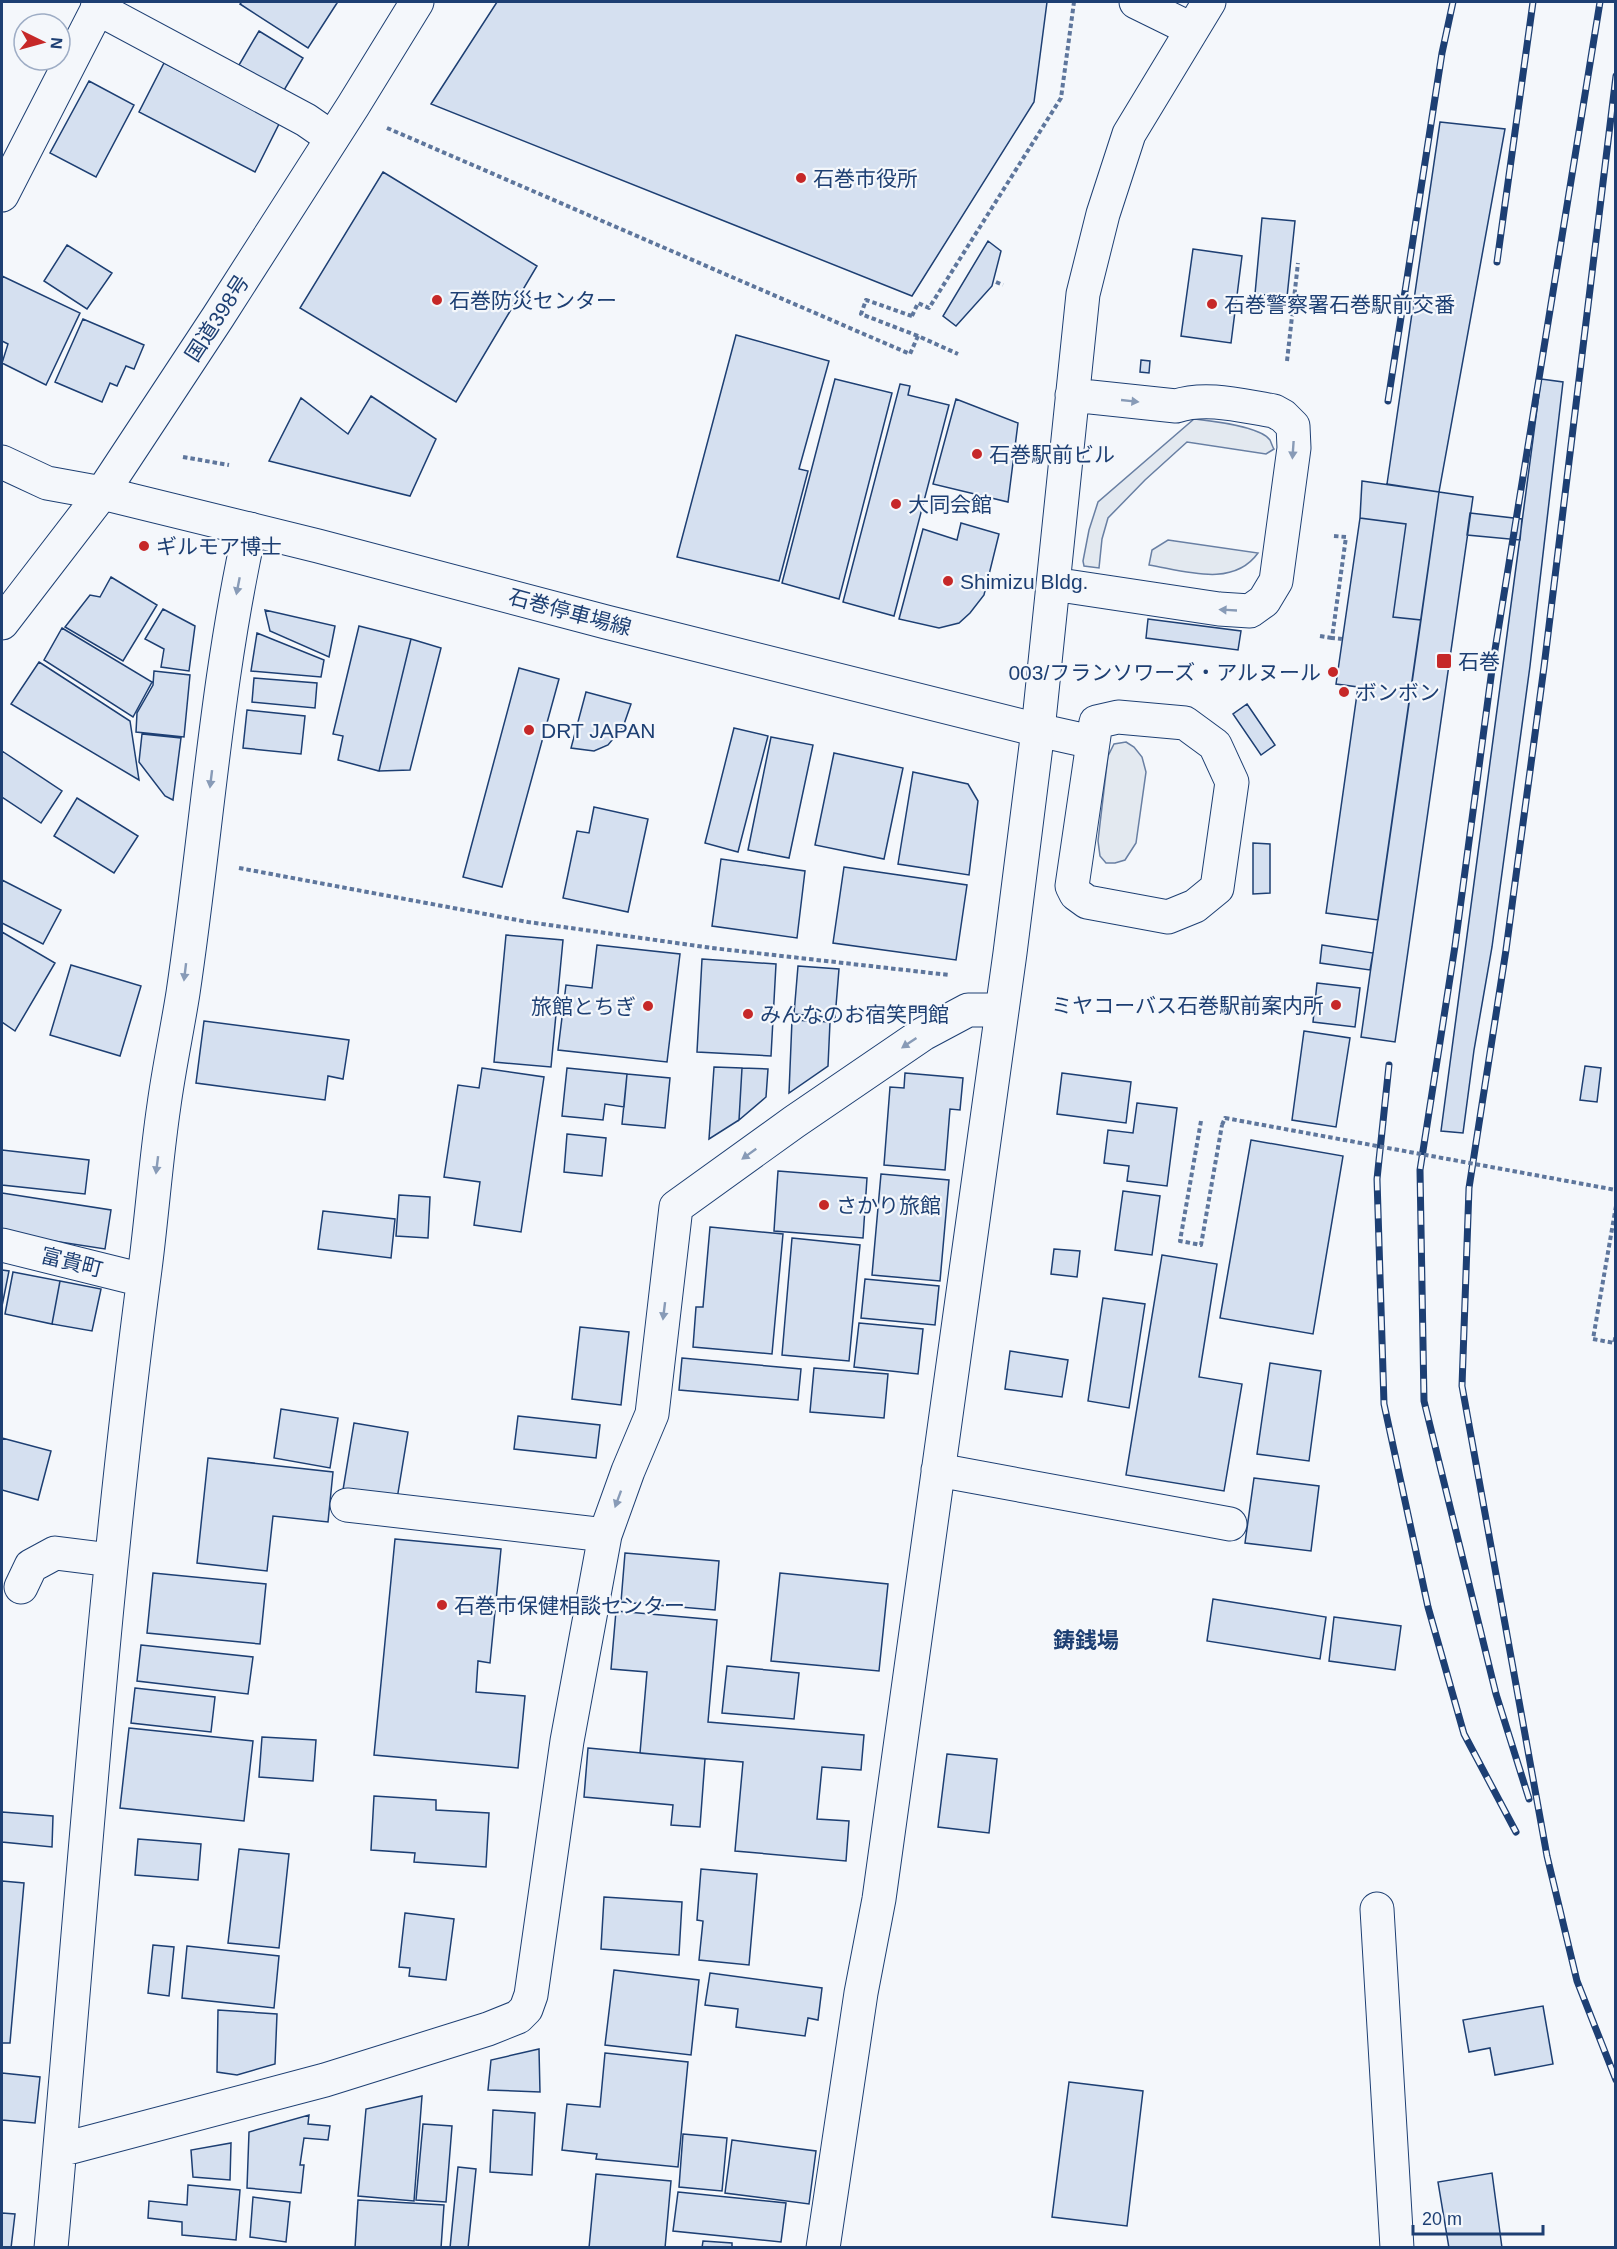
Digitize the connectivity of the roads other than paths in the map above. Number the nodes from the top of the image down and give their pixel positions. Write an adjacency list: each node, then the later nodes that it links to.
1 (417, 2): 6 (main road, 国道398号)
2 (1136, 2): 5 (main road)
3 (1209, 2): 5 (main road)
4 (99, 5): 6 (main road); 7 (main road)
5 (1191, 29): 8 (main road)
6 (332, 138): 10 (main road, 国道398号)
7 (2, 195)
8 (1072, 395): 12 (main road); 12 (main road, one-way to 12)
9 (2, 462): 10 (main road, 石巻停車場線)
10 (102, 493): 11 (main road, 石巻停車場線); 13 (main road, 国道398号)
11 (250, 529): 14 (main road, 石巻停車場線); 18 (main road, one-way to 18)
12 (1053, 584): 14 (main road)
13 (2, 624)
14 (1038, 730): 15 (main road, 石巻停車場線); 16 (main road)
15 (1092, 742): 15 (main road)
16 (1001, 1010): 19 (main road); 22 (main road, one-way to 22)
17 (2, 1245): 18 (main road, 富貴町)
18 (143, 1280): 23 (main road)
19 (938, 1470): 21 (main road); 28 (main road)
20 (347, 1505): 22 (main road)
21 (1230, 1524)
22 (605, 1535): 26 (main road)
23 (111, 1560): 24 (main road); 26 (main road)
24 (21, 1587)
25 (1377, 1909): 29 (main road)
26 (60, 2150): 27 (main road)
27 (56, 2247)
28 (823, 2247)
29 (1397, 2247)

